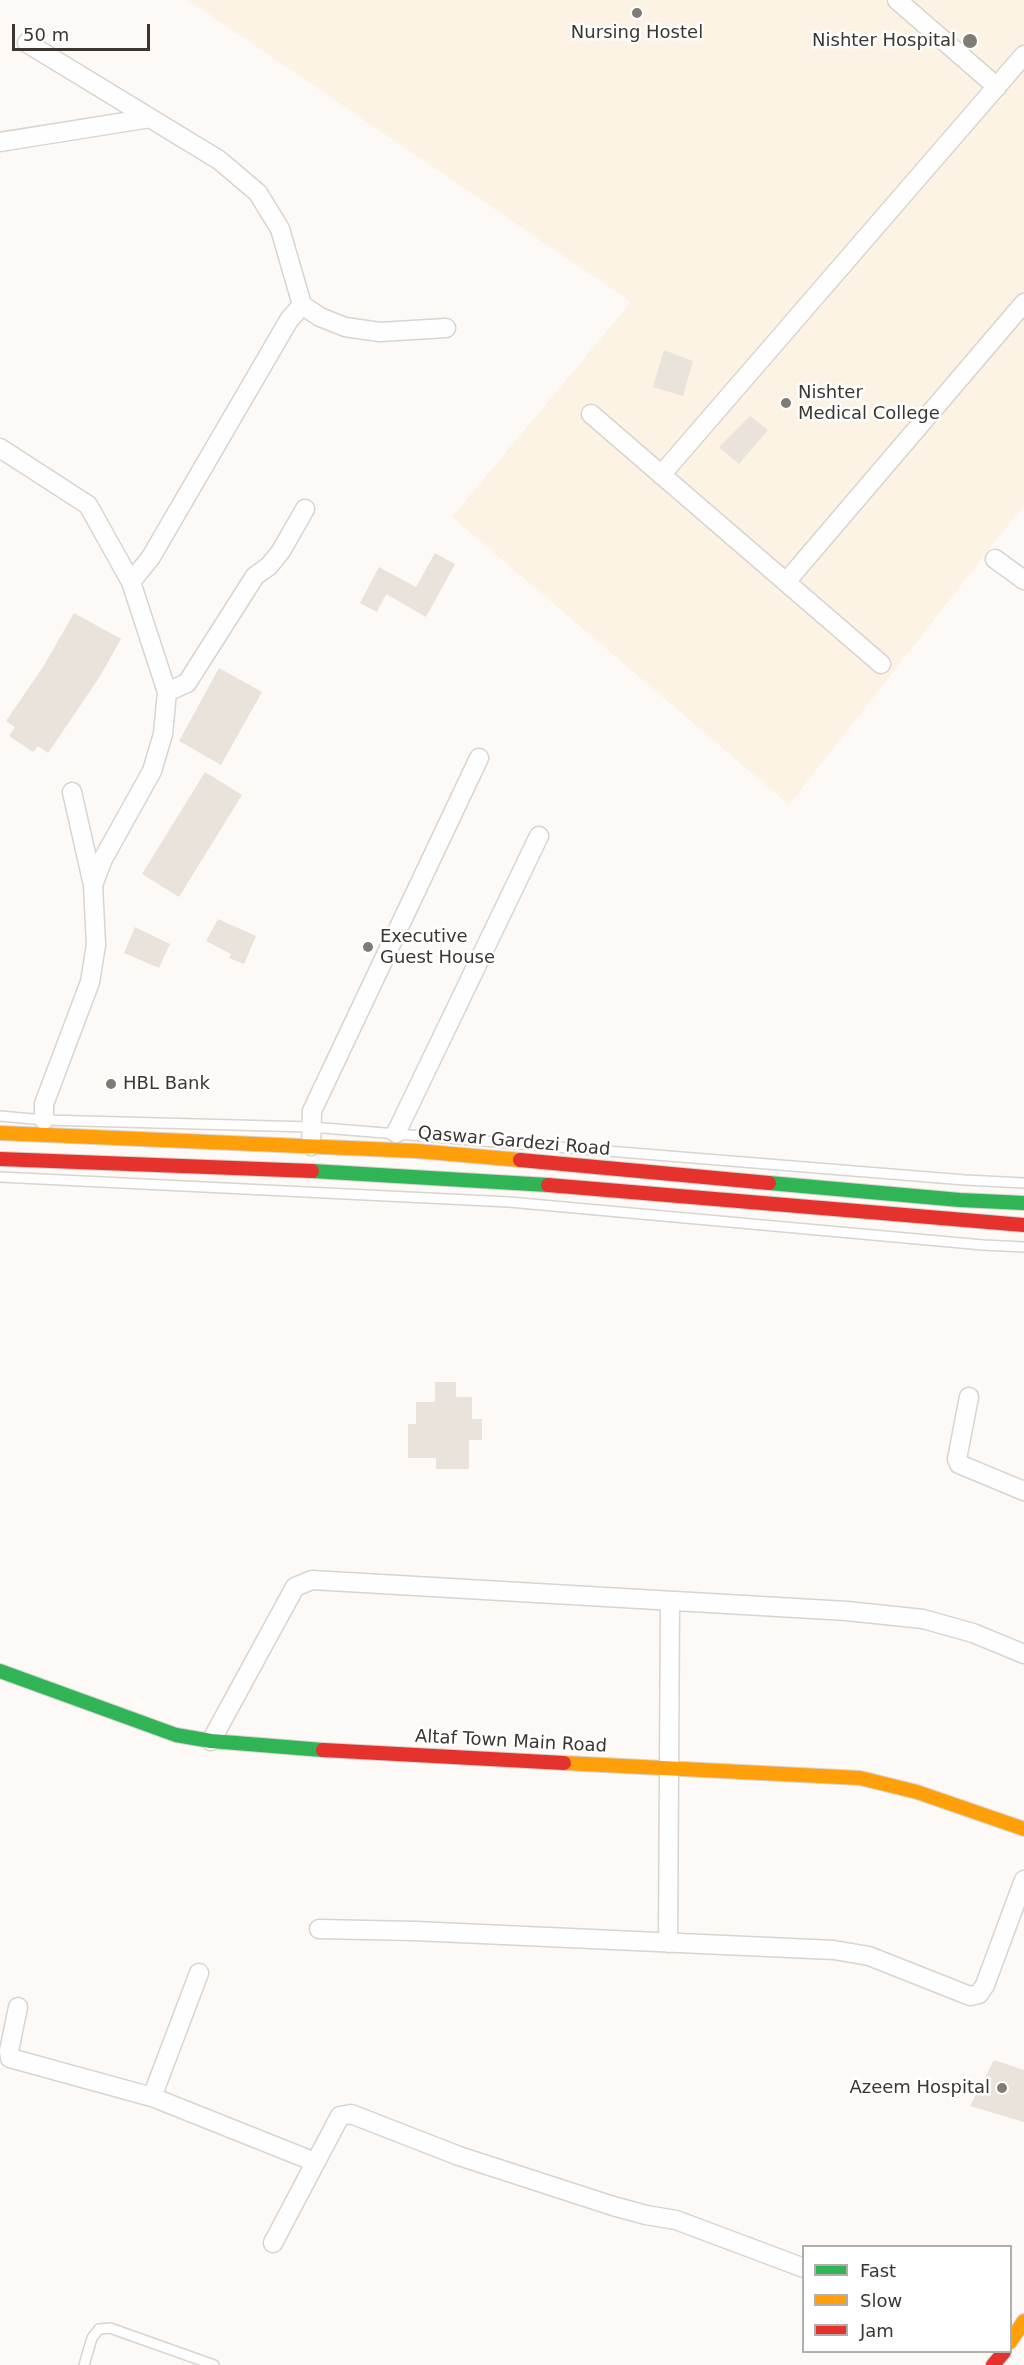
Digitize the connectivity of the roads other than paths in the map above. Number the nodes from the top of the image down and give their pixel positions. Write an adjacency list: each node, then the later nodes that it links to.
1 (897, 0): 4 (street)
2 (27, 42): 5 (street)
3 (1024, 55): 4 (street)
4 (997, 87): 12 (street)
5 (150, 118): 6 (street); 8 (street)
6 (0, 141)
7 (1024, 303): 17 (street)
8 (302, 305): 9 (street); 16 (street)
9 (447, 327)
10 (591, 414): 12 (street)
11 (0, 448): 16 (street)
12 (661, 475): 17 (street)
13 (305, 509): 19 (street)
14 (995, 559): 15 (street)
15 (1024, 580)
16 (131, 582): 19 (street)
17 (786, 582): 18 (street)
18 (881, 664)
19 (167, 692): 23 (street)
20 (479, 758): 27 (street)
21 (72, 792): 23 (street)
22 (539, 836): 29 (street)
23 (93, 885): 25 (street)
24 (0, 1116): 25 (lane)
25 (44, 1120): 26 (lane)
26 (77, 1120): 27 (lane); 30 (lane)
27 (311, 1127): 29 (lane); 31 (street)
28 (0, 1133): 30 (main road, Qaswar Gardezi Road)
29 (396, 1133): 36 (lane)
30 (76, 1137): 31 (main road, Qaswar Gardezi Road)
31 (311, 1146): 39 (main road, Qaswar Gardezi Road)
32 (0, 1159): 33 (main road)
33 (348, 1172): 35 (main road); 37 (lane)
34 (0, 1178): 37 (lane)
35 (508, 1182): 38 (lane); 40 (main road)
36 (1024, 1183)
37 (349, 1193): 38 (lane)
38 (508, 1202): 41 (lane)
39 (1024, 1203)
40 (1024, 1225)
41 (1024, 1247)
42 (969, 1397): 43 (street)
43 (1024, 1491)
44 (670, 1601): 45 (street); 47 (street); 48 (street)
45 (1024, 1654)
46 (0, 1671): 47 (main road, Altaf Town Main Road)
47 (211, 1742): 48 (main road, Altaf Town Main Road)
48 (669, 1767): 49 (main road, Altaf Town Main Road); 52 (street)
49 (1024, 1829)
50 (1024, 1880): 52 (street)
51 (319, 1929): 52 (street)
52 (668, 1943)
53 (199, 1974): 55 (street)
54 (18, 2007): 55 (street)
55 (152, 2097): 56 (street)
56 (315, 2162): 57 (street); 58 (street)
57 (273, 2243)
58 (802, 2267)
59 (1024, 2321): 60 (main road)
60 (1012, 2340)
61 (1003, 2353): 64 (main road)
62 (84, 2365): 63 (lane)
63 (214, 2365)
64 (993, 2365)

